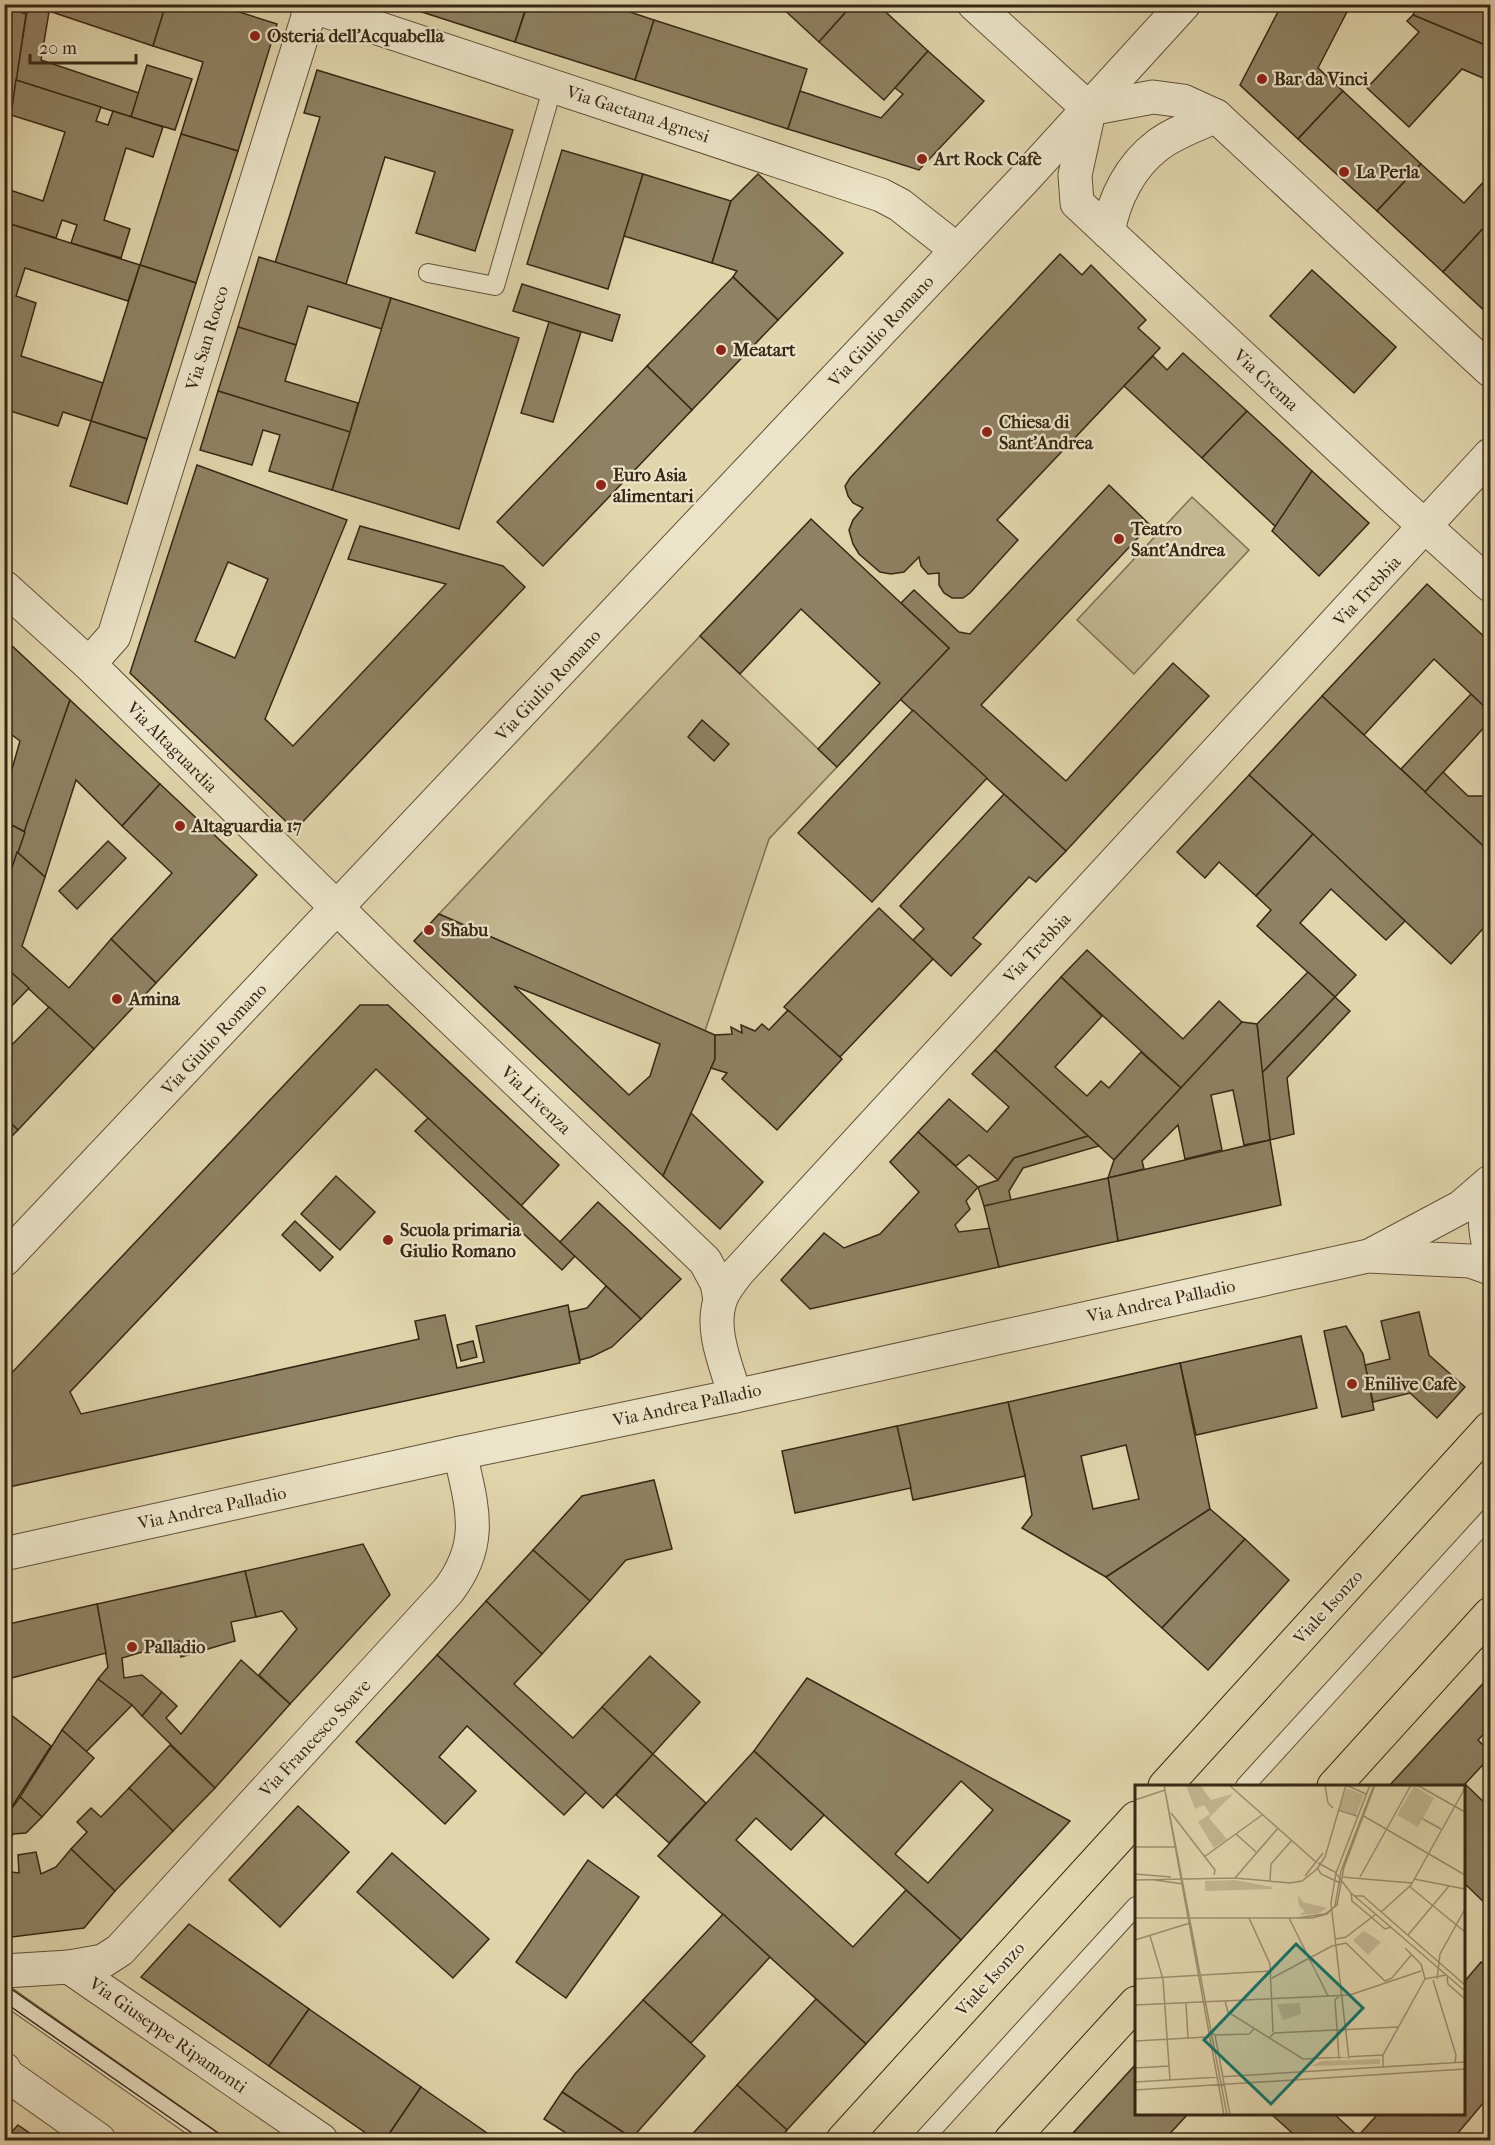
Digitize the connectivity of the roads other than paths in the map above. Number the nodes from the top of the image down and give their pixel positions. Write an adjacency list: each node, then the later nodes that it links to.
1 (974, 4): 5 (street)
2 (1184, 4): 5 (street, Via Giulio Romano)
3 (309, 5): 4 (street, Via Gaetana Agnesi); 15 (street, Via San Rocco)
4 (552, 86): 8 (street, Via Gaetana Agnesi); 9 (lane)
5 (1089, 109): 6 (street); 7 (street, Via Crema); 8 (street, Via Giulio Romano)
6 (1216, 116): 7 (street); 10 (street)
7 (1108, 232): 12 (street, Via Crema)
8 (957, 250): 16 (street, Via Giulio Romano)
9 (428, 273)
10 (1491, 370)
11 (1491, 455): 12 (street)
12 (1426, 526): 13 (street, Via Crema); 22 (street, Via Trebbia)
13 (1491, 585)
14 (6, 590): 15 (street, Via Altaguardia)
15 (89, 664): 16 (street, Via Altaguardia)
16 (337, 909): 20 (street, Via Giulio Romano); 22 (street, Via Livenza)
17 (1491, 1184): 18 (street); 19 (street)
18 (1489, 1234)
19 (1368, 1256): 21 (street); 23 (street, Via Andrea Palladio)
20 (4, 1260)
21 (1491, 1268)
22 (720, 1300): 23 (street, Via Trebbia)
23 (735, 1396): 25 (street, Via Andrea Palladio)
24 (1491, 1428): 29 (main road, Viale Isonzo)
25 (460, 1453): 27 (street, Via Andrea Palladio); 34 (street, Via Francesco Soave)
26 (1491, 1517): 30 (lane)
27 (4, 1554)
28 (1491, 1614): 31 (main road)
29 (1166, 1785)
30 (1246, 1785)
31 (1335, 1785)
32 (1135, 1820): 42 (main road, Viale Isonzo)
33 (1135, 1908): 43 (lane)
34 (69, 1967): 35 (street, Via Giuseppe Ripamonti); 41 (street, Via Giuseppe Ripamonti)
35 (4, 1971)
36 (4, 1995): 40 (lane)
37 (1135, 2005): 44 (main road)
38 (5, 2074): 39 (street)
39 (99, 2140)
40 (212, 2140)
41 (321, 2140)
42 (843, 2140)
43 (923, 2140)
44 (1011, 2140)

